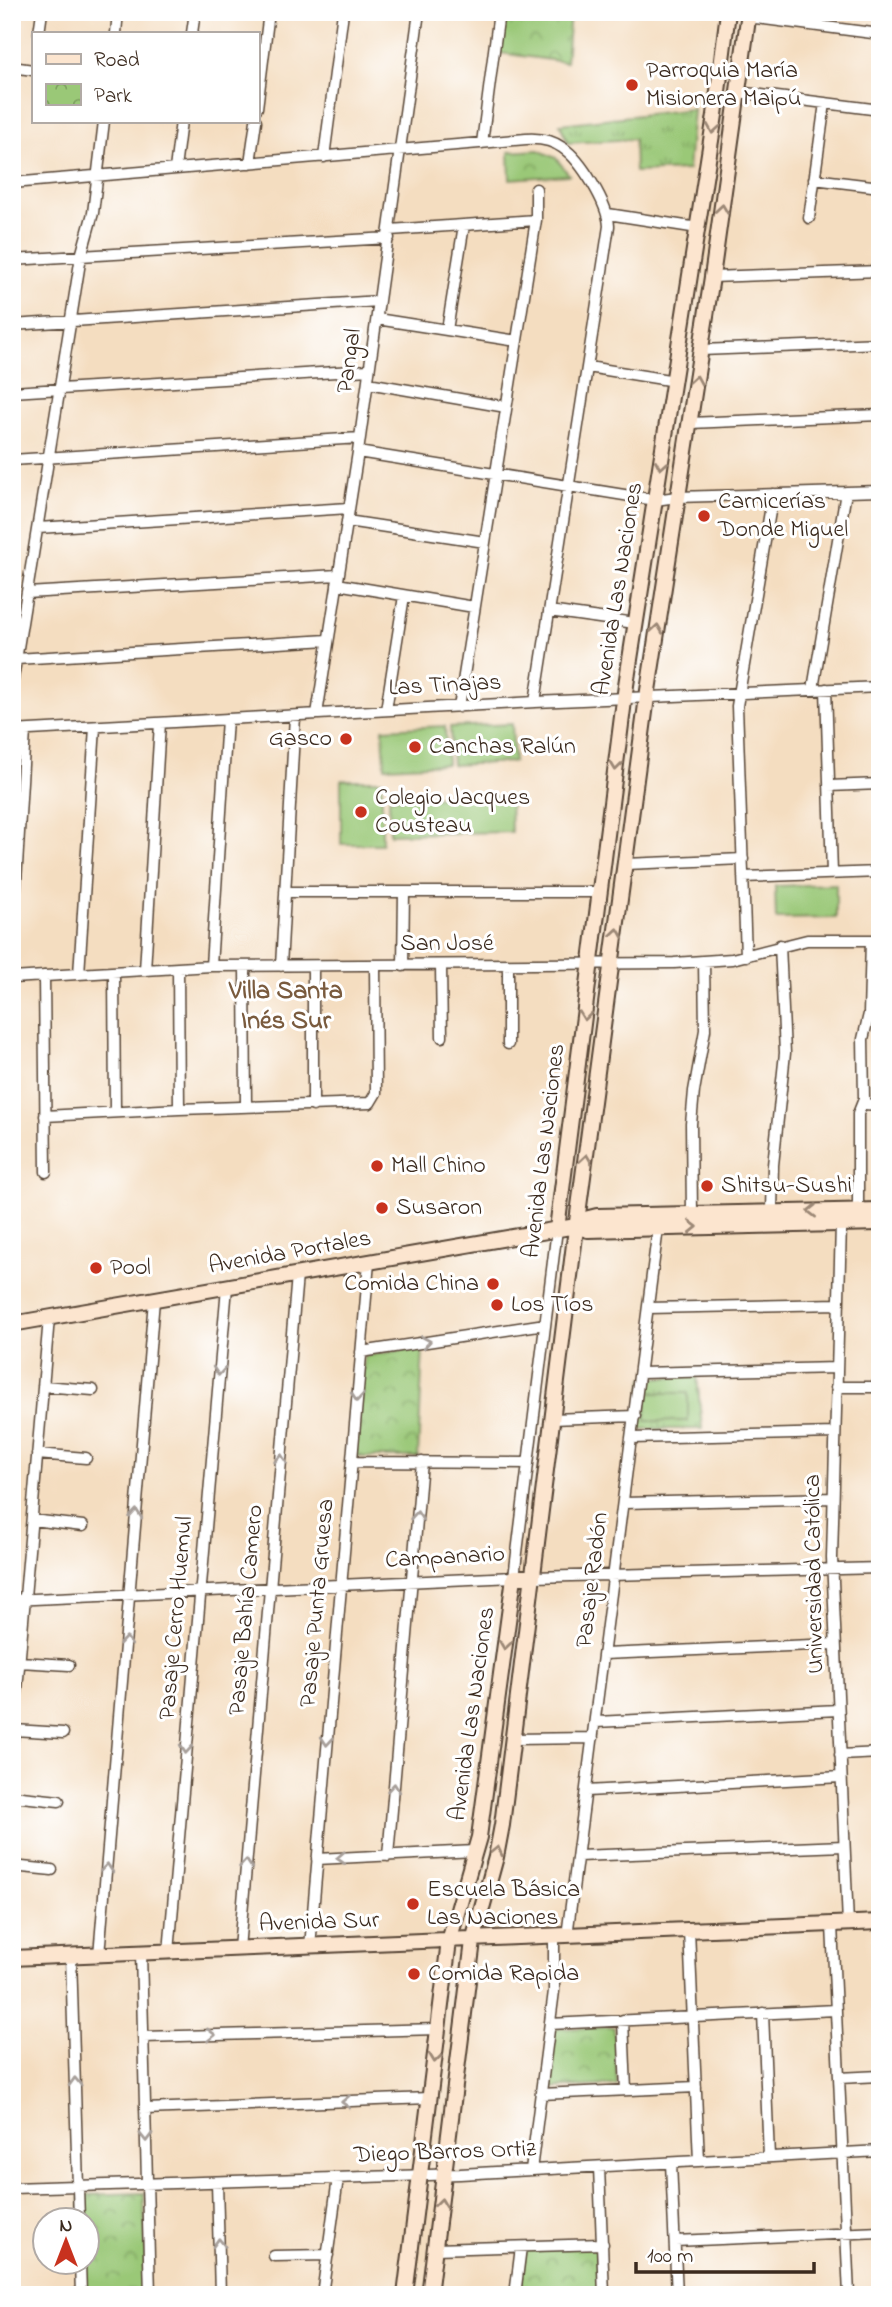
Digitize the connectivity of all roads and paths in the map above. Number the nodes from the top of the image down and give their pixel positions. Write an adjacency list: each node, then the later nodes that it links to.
1 (42, 12): 10 (street)
2 (118, 12): 11 (street)
3 (195, 12): 12 (street)
4 (269, 12): 16 (street)
5 (343, 12): 25 (street)
6 (419, 12): 24 (street, Pangal)
7 (498, 12): 23 (street)
8 (728, 12): 37 (street, Avenida Las Naciones, one-way to 37)
9 (748, 15): 13 (street); 17 (street, Avenida Las Naciones)
10 (39, 32)
11 (116, 32)
12 (192, 32)
13 (880, 34)
14 (12, 67): 15 (street)
15 (32, 70)
16 (260, 71)
17 (738, 92): 18 (street); 42 (street, Avenida Las Naciones, one-way to 17)
18 (825, 103): 19 (street); 29 (street)
19 (880, 110)
20 (104, 122): 28 (street)
21 (181, 122): 27 (street)
22 (256, 122): 26 (street)
23 (482, 143): 24 (street); 33 (street)
24 (401, 150): 25 (street); 38 (street, Pangal)
25 (324, 157): 26 (street)
26 (250, 163): 27 (street)
27 (175, 169): 28 (street)
28 (97, 176): 30 (street); 39 (street)
29 (814, 179): 31 (street); 34 (street)
30 (12, 183)
31 (880, 187)
32 (536, 189): 35 (street)
33 (608, 214): 37 (street); 51 (street)
34 (809, 218)
35 (536, 220): 36 (street); 48 (street)
36 (464, 225): 38 (street); 47 (street)
37 (698, 228): 53 (street, Avenida Las Naciones)
38 (389, 234): 39 (street); 43 (street, Pangal)
39 (81, 256): 40 (street); 45 (street)
40 (12, 260)
41 (880, 271): 42 (street)
42 (712, 277): 50 (street, Avenida Las Naciones)
43 (379, 301): 44 (street, Pangal); 45 (street)
44 (377, 319): 47 (street); 52 (street, Pangal)
45 (71, 322): 46 (street); 55 (street)
46 (12, 325)
47 (447, 330): 48 (street)
48 (517, 341): 57 (street)
49 (880, 343): 50 (street)
50 (701, 350): 59 (street, Avenida Las Naciones, one-way to 50)
51 (588, 367): 53 (street); 66 (street)
52 (369, 370): 54 (street, Pangal); 55 (street)
53 (675, 381): 71 (street, Avenida Las Naciones, one-way to 71)
54 (368, 383): 57 (street); 60 (street, Pangal)
55 (60, 389): 56 (street); 62 (street)
56 (12, 392)
57 (506, 407): 64 (street)
58 (880, 415): 59 (street)
59 (690, 422): 70 (street, Avenida Las Naciones)
60 (360, 438): 61 (street, Pangal); 62 (street)
61 (358, 452): 64 (street); 72 (street, Pangal)
62 (49, 458): 63 (street); 74 (street)
63 (12, 460)
64 (495, 475): 66 (street); 75 (street)
65 (880, 480): 67 (street)
66 (568, 486): 71 (street); 80 (street)
67 (879, 491): 68 (street)
68 (846, 492): 69 (street); 87 (street)
69 (773, 494): 70 (street); 88 (street)
70 (677, 497): 71 (street); 89 (street, Avenida Las Naciones, one-way to 70)
71 (655, 500): 81 (street, Avenida Las Naciones)
72 (349, 508): 73 (street, Pangal); 74 (street)
73 (347, 521): 75 (street); 76 (street, Pangal)
74 (38, 528): 77 (street)
75 (485, 542): 79 (street)
76 (338, 580): 77 (street); 78 (street); 82 (street, Pangal)
77 (27, 593): 83 (street)
78 (404, 596): 79 (street); 93 (street)
79 (474, 607): 92 (street)
80 (549, 611): 81 (street); 91 (street)
81 (635, 623): 90 (street, Avenida Las Naciones)
82 (328, 640): 83 (street); 94 (street, Pangal)
83 (16, 659): 84 (street)
84 (12, 685)
85 (880, 687): 86 (street, Las Tinajas)
86 (826, 689): 87 (street, Las Tinajas); 102 (street)
87 (813, 690): 88 (street, Las Tinajas)
88 (738, 693): 89 (street, Las Tinajas); 103 (street)
89 (647, 697): 90 (street, Las Tinajas); 104 (street, Avenida Las Naciones)
90 (624, 698): 91 (street, Las Tinajas); 110 (street, Avenida Las Naciones, one-way to 110)
91 (534, 702): 92 (street, Las Tinajas)
92 (459, 706): 93 (street, Las Tinajas)
93 (386, 710): 94 (street, Las Tinajas)
94 (317, 715): 95 (street, Las Tinajas)
95 (295, 716): 96 (street, Las Tinajas); 108 (street)
96 (227, 719): 97 (street, Las Tinajas); 121 (street)
97 (160, 723): 98 (street, Las Tinajas); 127 (street)
98 (95, 727): 99 (street, Las Tinajas); 129 (street)
99 (25, 731): 100 (street, Las Tinajas); 113 (street)
100 (12, 732)
101 (880, 784): 102 (street)
102 (829, 786): 106 (street)
103 (743, 859): 104 (street); 107 (street)
104 (626, 864): 120 (street, Avenida Las Naciones, one-way to 104)
105 (880, 872): 106 (street)
106 (832, 873): 107 (street)
107 (743, 877): 114 (street)
108 (285, 892): 109 (street); 123 (street)
109 (404, 892): 110 (street); 116 (street)
110 (600, 892): 119 (street, Avenida Las Naciones)
111 (875, 940): 112 (street, San José); 133 (street)
112 (780, 945): 114 (street, San José); 146 (street)
113 (12, 950)
114 (747, 956): 115 (street, San José)
115 (704, 961): 120 (street, San José); 147 (street)
116 (403, 965): 117 (street, San José); 125 (street, San José)
117 (441, 965): 118 (street, San José); 134 (street)
118 (508, 965): 119 (street, San José); 135 (street)
119 (592, 965): 120 (street, San José); 152 (street, Avenida Las Naciones, one-way to 152)
120 (612, 965): 150 (street, Avenida Las Naciones, one-way to 120)
121 (211, 966): 122 (street, San José); 126 (street, San José)
122 (245, 966): 123 (street, San José); 139 (street)
123 (281, 966): 124 (street, San José)
124 (313, 966): 125 (street, San José); 138 (street)
125 (375, 966): 138 (street)
126 (178, 968): 127 (street, San José); 140 (street)
127 (145, 970): 128 (street, San José)
128 (114, 972): 129 (street, San José); 141 (street)
129 (79, 974): 130 (street, San José)
130 (44, 976): 131 (street, San José); 142 (street)
131 (12, 978)
132 (880, 1028): 133 (street)
133 (866, 1029): 136 (street)
134 (442, 1037)
135 (508, 1044)
136 (863, 1104): 137 (street); 144 (street)
137 (880, 1105)
138 (313, 1106): 139 (street)
139 (246, 1107): 140 (street)
140 (179, 1109): 141 (street)
141 (115, 1112): 142 (street)
142 (46, 1116): 143 (street)
143 (46, 1172)
144 (858, 1210): 145 (street, Avenida Portales); 146 (street, Avenida Portales, one-way to 146)
145 (880, 1210)
146 (772, 1212): 147 (street, Avenida Portales)
147 (692, 1214): 150 (street, Avenida Portales)
148 (880, 1223): 149 (street, Avenida Portales)
149 (841, 1224): 151 (street, Avenida Portales, one-way to 149); 157 (street, Universidad Católica)
150 (576, 1226): 151 (street, Avenida Portales); 152 (street, Avenida Portales); 170 (street, Avenida Las Naciones)
151 (658, 1228): 158 (street, Pasaje Radón)
152 (557, 1230): 153 (street, Avenida Portales); 161 (street, Avenida Las Naciones)
153 (369, 1262): 154 (street, Avenida Portales); 162 (street, Pasaje Punta Gruesa)
154 (297, 1275): 155 (street, Avenida Portales); 191 (street, Pasaje Bahía Camero, one-way to 154)
155 (227, 1287): 156 (street, Avenida Portales); 192 (street, Pasaje Cerro Huemul, one-way to 192)
156 (154, 1300): 159 (street, Avenida Portales); 193 (street, one-way to 156)
157 (839, 1304): 158 (street); 163 (street, Universidad Católica)
158 (648, 1308): 164 (street, Pasaje Radón)
159 (49, 1318): 160 (street, Avenida Portales); 165 (street)
160 (12, 1324)
161 (545, 1324): 162 (street, one-way to 161); 173 (street, Avenida Las Naciones)
162 (361, 1352): 177 (street, Pasaje Punta Gruesa, one-way to 177)
163 (837, 1368): 164 (street); 166 (street, Universidad Católica)
164 (640, 1373): 169 (street, Pasaje Radón)
165 (43, 1387): 168 (street); 175 (street)
166 (836, 1387): 167 (street); 171 (street, Universidad Católica)
167 (880, 1387)
168 (93, 1390)
169 (635, 1416): 170 (street); 172 (street, Pasaje Radón)
170 (552, 1419): 174 (street, Avenida Las Naciones)
171 (835, 1433): 172 (street); 180 (street, Universidad Católica)
172 (632, 1438): 181 (street, Pasaje Radón)
173 (530, 1450): 174 (street); 179 (street, Avenida Las Naciones)
174 (548, 1452): 188 (street, Avenida Las Naciones)
175 (37, 1454): 176 (street); 182 (street)
176 (86, 1458)
177 (352, 1462): 178 (street); 190 (street, Pasaje Punta Gruesa)
178 (422, 1462): 179 (street); 189 (street, one-way to 178)
179 (528, 1464): 187 (street, Avenida Las Naciones)
180 (833, 1498): 181 (street); 185 (street, Universidad Católica)
181 (624, 1503): 186 (street, Pasaje Radón)
182 (32, 1520): 183 (street); 195 (street)
183 (83, 1526)
184 (880, 1568): 185 (street, Campanario)
185 (832, 1569): 186 (street, Campanario); 196 (street, Universidad Católica)
186 (615, 1575): 188 (street, Campanario); 197 (street, Pasaje Radón)
187 (514, 1577): 188 (street, Campanario); 189 (street, Campanario); 214 (street, Avenida Las Naciones, one-way to 214)
188 (533, 1577): 205 (street, Avenida Las Naciones)
189 (412, 1582): 190 (street, Campanario); 215 (street, one-way to 189)
190 (341, 1585): 191 (street, Campanario); 217 (street, Pasaje Punta Gruesa, one-way to 217)
191 (270, 1588): 192 (street, Campanario); 228 (street, Pasaje Bahía Camero, one-way to 191)
192 (200, 1591): 193 (street, Campanario); 229 (street, Pasaje Cerro Huemul, one-way to 229)
193 (129, 1595): 195 (street, Campanario); 231 (street, one-way to 193)
194 (12, 1600): 195 (street, Campanario)
195 (25, 1600): 198 (street)
196 (835, 1644): 197 (street); 200 (street, Universidad Católica)
197 (604, 1654): 201 (street, Pasaje Radón)
198 (20, 1662): 199 (street); 202 (street)
199 (69, 1665)
200 (838, 1710): 201 (street); 208 (street, Universidad Católica)
201 (596, 1722): 204 (street, Pasaje Radón)
202 (14, 1730): 203 (street); 206 (street)
203 (63, 1733)
204 (593, 1738): 205 (street); 210 (street, Pasaje Radón)
205 (513, 1739): 226 (street, Avenida Las Naciones, one-way to 205)
206 (12, 1748)
207 (880, 1753): 208 (street)
208 (840, 1755): 209 (street, Universidad Católica)
209 (841, 1777): 210 (street); 213 (street, Universidad Católica)
210 (587, 1791): 216 (street, Pasaje Radón)
211 (12, 1797): 212 (street)
212 (59, 1801)
213 (844, 1846): 216 (street); 222 (street, Universidad Católica)
214 (475, 1851): 215 (street); 225 (street, Avenida Las Naciones)
215 (388, 1856): 217 (street, one-way to 217)
216 (578, 1856): 224 (street, Pasaje Radón)
217 (317, 1859): 227 (street, Pasaje Punta Gruesa)
218 (12, 1866): 219 (street)
219 (52, 1870)
220 (880, 1922): 222 (street, Avenida Sur)
221 (832, 1924): 222 (street, Avenida Sur); 223 (street, Avenida Sur); 234 (street)
222 (848, 1924)
223 (689, 1930): 224 (street, Avenida Sur); 236 (street)
224 (561, 1936): 226 (street, Avenida Sur); 238 (street, Pasaje Radón)
225 (449, 1941): 226 (street, Avenida Sur); 227 (street, Avenida Sur); 239 (street, Avenida Las Naciones)
226 (473, 1941): 255 (street, Avenida Las Naciones)
227 (310, 1947): 228 (street, Avenida Sur)
228 (239, 1949): 229 (street, Avenida Sur)
229 (169, 1952): 230 (street, Avenida Sur)
230 (141, 1953): 231 (street, Avenida Sur); 240 (street)
231 (99, 1955): 232 (street, Avenida Sur)
232 (71, 1956): 233 (street, Avenida Sur); 260 (street, one-way to 232)
233 (12, 1958)
234 (836, 2010): 235 (street); 242 (street)
235 (763, 2013): 236 (street); 250 (street)
236 (693, 2017): 237 (street); 243 (street)
237 (623, 2020): 238 (street); 244 (street)
238 (550, 2024): 245 (street, Pasaje Radón)
239 (438, 2029): 240 (street, one-way to 239); 246 (street, Avenida Las Naciones, one-way to 246)
240 (143, 2037): 247 (street)
241 (880, 2076): 242 (street)
242 (839, 2078): 249 (street)
243 (696, 2087): 244 (street); 251 (street)
244 (626, 2090): 245 (street)
245 (541, 2094): 254 (street, Pasaje Radón)
246 (429, 2098): 247 (street, one-way to 247); 256 (street, Avenida Las Naciones)
247 (145, 2109): 259 (street, one-way to 259)
248 (880, 2151): 249 (street, Diego Barros Ortiz)
249 (842, 2152): 250 (street, Diego Barros Ortiz); 263 (street)
250 (769, 2157): 251 (street, Diego Barros Ortiz)
251 (699, 2161): 252 (street, Diego Barros Ortiz)
252 (671, 2163): 253 (street, Diego Barros Ortiz); 265 (street)
253 (599, 2167): 254 (street, Diego Barros Ortiz); 266 (street)
254 (531, 2170): 255 (street, Diego Barros Ortiz)
255 (444, 2174): 256 (street, Diego Barros Ortiz); 268 (street, Avenida Las Naciones, one-way to 255)
256 (419, 2175): 257 (street, Diego Barros Ortiz); 276 (street, Avenida Las Naciones)
257 (338, 2178): 258 (street, Diego Barros Ortiz); 269 (street)
258 (217, 2182): 259 (street, Diego Barros Ortiz); 274 (street, one-way to 258)
259 (147, 2184): 260 (street, Diego Barros Ortiz); 273 (street)
260 (78, 2186): 261 (street, Diego Barros Ortiz); 262 (street)
261 (12, 2188)
262 (79, 2206)
263 (846, 2232): 264 (street); 265 (street); 281 (street)
264 (880, 2232)
265 (675, 2241): 280 (street)
266 (603, 2244): 267 (street); 279 (street)
267 (521, 2247): 268 (street); 278 (street)
268 (435, 2249): 277 (street, Avenida Las Naciones)
269 (328, 2255): 270 (street); 275 (street)
270 (274, 2256)
271 (80, 2276): 272 (street)
272 (81, 2295)
273 (150, 2295)
274 (220, 2295)
275 (322, 2295)
276 (405, 2295)
277 (429, 2295)
278 (515, 2295)
279 (604, 2295)
280 (677, 2295)
281 (849, 2295)

